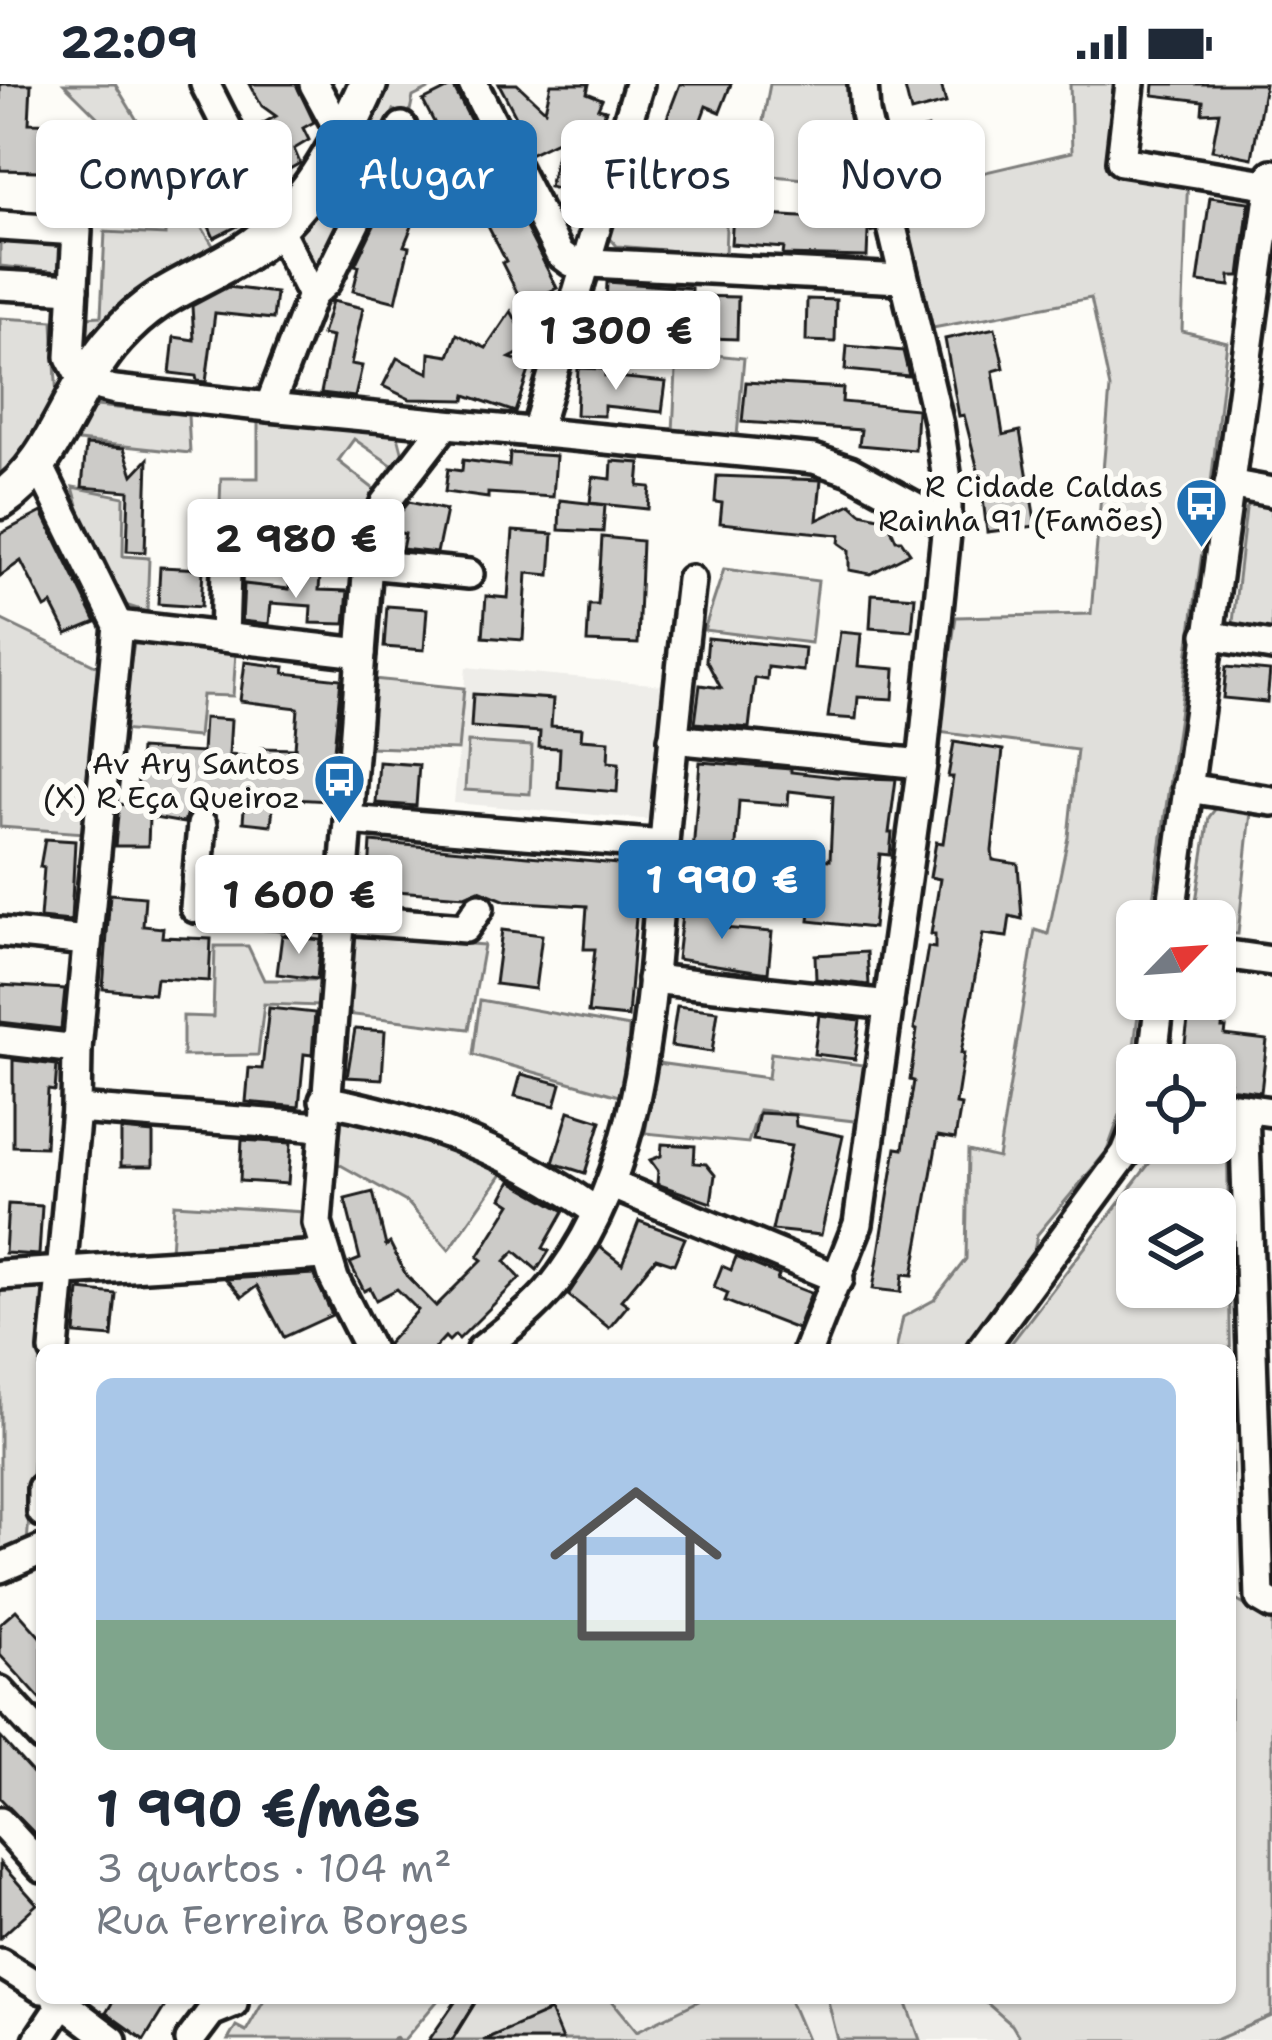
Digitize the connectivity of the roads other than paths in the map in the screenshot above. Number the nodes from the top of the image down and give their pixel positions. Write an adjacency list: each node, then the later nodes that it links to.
1 (205, 84): 8 (street)
2 (314, 84): 9 (street)
3 (368, 84): 10 (street)
4 (473, 84): 19 (street)
5 (639, 84): 19 (street)
6 (863, 84): 20 (street)
7 (1130, 84): 13 (street)
8 (224, 120)
9 (339, 120)
10 (352, 120)
11 (1272, 173): 13 (street)
12 (316, 180): 14 (street)
13 (1271, 185): 24 (street)
14 (292, 210)
15 (0, 226): 22 (street)
16 (274, 228): 25 (street)
17 (279, 228): 23 (street)
18 (352, 228): 23 (street)
19 (585, 261): 20 (street); 28 (street)
20 (902, 279): 33 (street)
21 (0, 285): 22 (street)
22 (74, 289): 25 (street)
23 (312, 295): 26 (street)
24 (1260, 334): 30 (street)
25 (83, 382): 26 (street); 29 (street)
26 (268, 407): 27 (street)
27 (445, 425): 28 (street); 35 (street)
28 (536, 431): 33 (street)
29 (38, 464): 32 (street); 38 (street)
30 (1228, 484): 31 (street); 39 (street)
31 (1272, 492)
32 (0, 500)
33 (947, 524): 44 (street)
34 (227, 538): 40 (street)
35 (368, 564): 36 (street); 42 (street)
36 (469, 574)
37 (691, 580): 43 (street)
38 (118, 625): 40 (street); 54 (street)
39 (1207, 635): 41 (street); 45 (street)
40 (224, 637): 42 (street)
41 (1272, 646)
42 (361, 653): 47 (street)
43 (673, 739): 44 (street); 49 (street)
44 (922, 764): 58 (street)
45 (1187, 788): 46 (street); 50 (street)
46 (1272, 801)
47 (348, 820): 49 (street); 52 (street)
48 (202, 826): 52 (street)
49 (664, 845): 57 (street)
50 (1173, 900)
51 (479, 908): 52 (street)
52 (341, 921): 63 (street)
53 (0, 932): 54 (street)
54 (87, 941): 60 (street)
55 (1236, 956): 56 (street)
56 (1272, 961)
57 (652, 979): 58 (street); 65 (street)
58 (889, 1005): 71 (street)
59 (0, 1040): 60 (street)
60 (77, 1049): 61 (street)
61 (76, 1109): 63 (street); 69 (street)
62 (1258, 1110): 68 (street)
63 (323, 1114): 66 (street); 67 (street)
64 (1118, 1164): 76 (street)
65 (610, 1184): 66 (street); 71 (street)
66 (597, 1212): 74 (street)
67 (324, 1255): 69 (street); 73 (street)
68 (1259, 1262): 77 (street)
69 (61, 1272): 70 (street); 72 (street)
70 (0, 1275)
71 (839, 1279): 75 (street)
72 (55, 1344)
73 (367, 1344)
74 (488, 1344)
75 (811, 1344)
76 (985, 1344)
77 (1263, 1420): 80 (street)
78 (36, 1560): 79 (street)
79 (0, 1568)
80 (1272, 1605)
81 (3, 1700): 82 (street)
82 (36, 1731)
83 (0, 1822): 84 (street)
84 (36, 1861)
85 (0, 1963): 86 (street)
86 (36, 1984)
87 (54, 2004): 90 (street)
88 (66, 2004): 91 (street)
89 (231, 2004): 92 (street)
90 (38, 2040)
91 (112, 2040)
92 (190, 2040)

